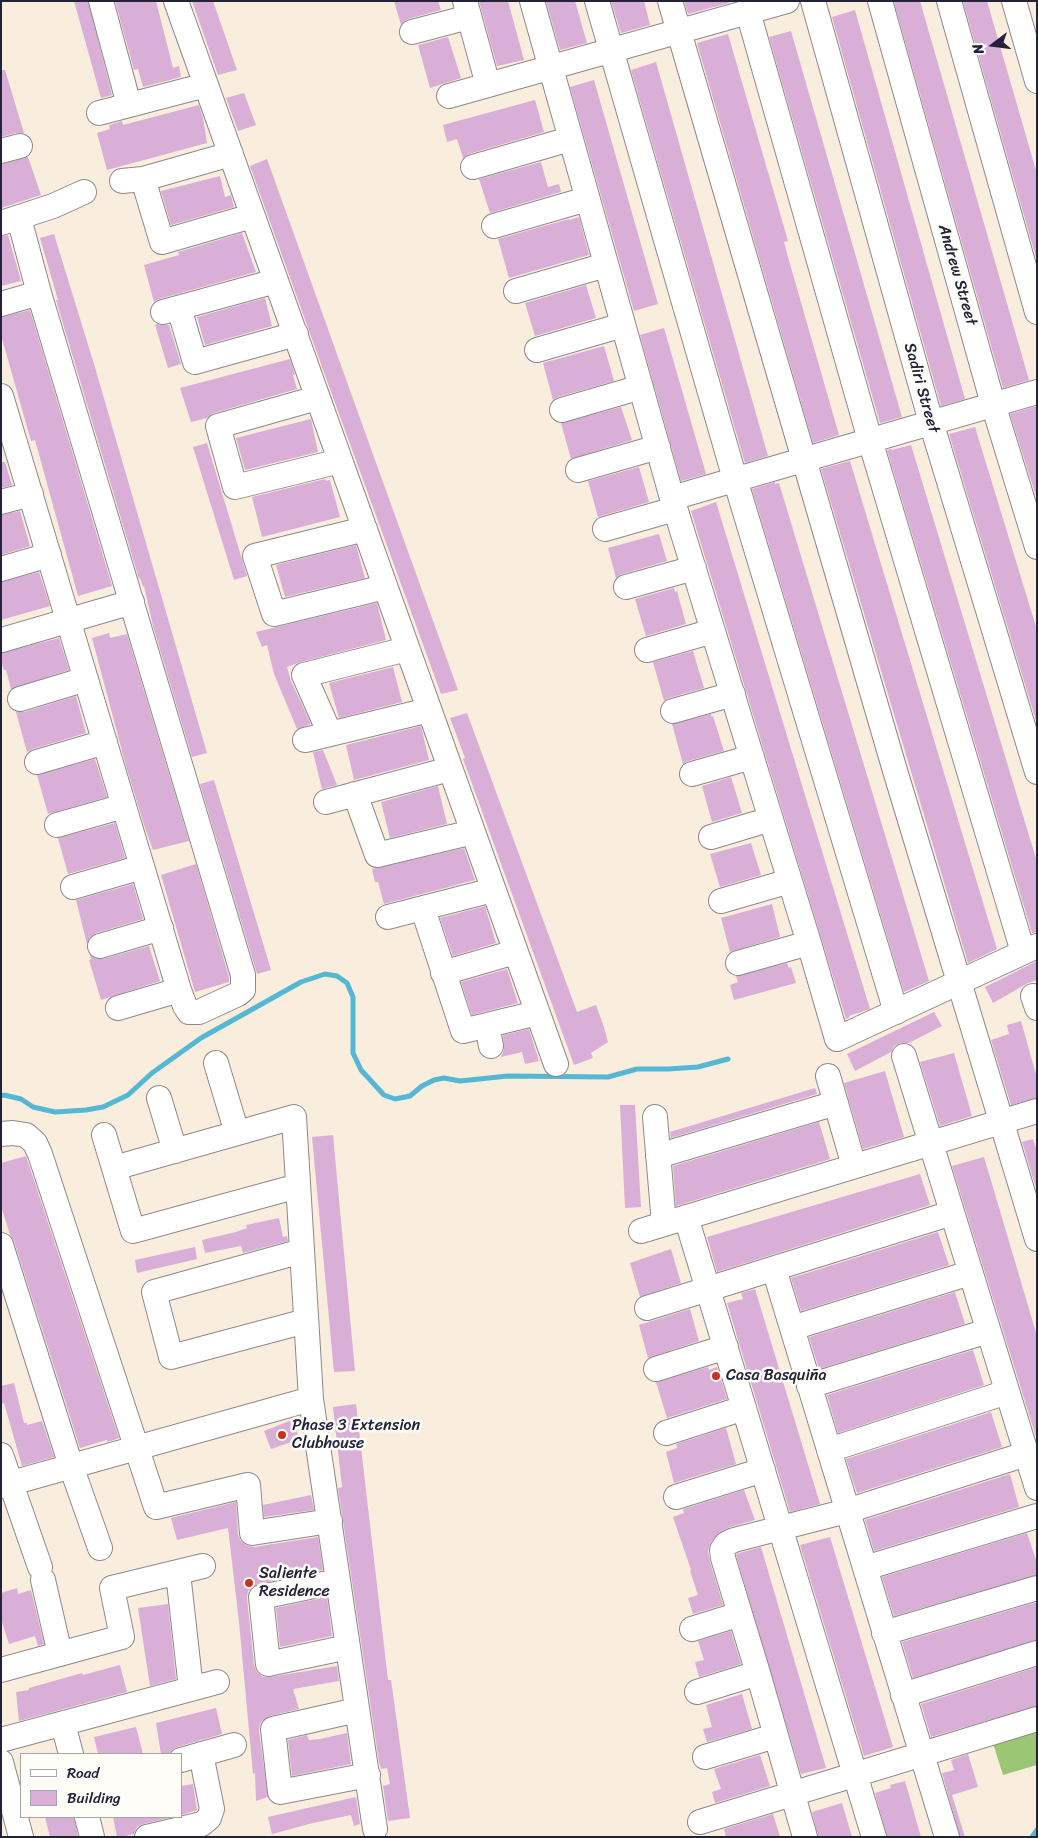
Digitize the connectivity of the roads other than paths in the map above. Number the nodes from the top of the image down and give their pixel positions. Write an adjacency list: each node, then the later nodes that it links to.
1 (101, 1): 21 (street)
2 (176, 1): 18 (street)
3 (532, 1): 16 (street)
4 (597, 1): 15 (street)
5 (670, 1): 14 (street)
6 (787, 1): 12 (street)
7 (813, 1): 46 (street, Sadiri Street)
8 (880, 1): 44 (street, Andrew Street)
9 (949, 1): 36 (street)
10 (1014, 1): 17 (street)
11 (467, 9): 13 (street); 19 (street)
12 (748, 12): 14 (street); 48 (street)
13 (412, 32)
14 (678, 32): 15 (street); 50 (street)
15 (612, 50): 16 (street); 53 (street)
16 (550, 68): 19 (street); 23 (street)
17 (1037, 81)
18 (206, 85): 21 (street); 24 (street)
19 (488, 85): 20 (street)
20 (450, 96)
21 (129, 105): 22 (street)
22 (99, 113)
23 (570, 138): 25 (street); 27 (street)
24 (231, 154): 28 (street); 28 (street)
25 (473, 167)
26 (84, 192): 29 (street)
27 (587, 199): 30 (street); 31 (street)
28 (252, 216): 32 (street)
29 (10, 220): 34 (street)
30 (494, 226)
31 (606, 265): 33 (street); 37 (street)
32 (276, 281): 38 (street); 38 (street)
33 (516, 291)
34 (38, 293): 35 (street); 65 (street)
35 (1, 304)
36 (1037, 312)
37 (623, 325): 39 (street); 40 (street)
38 (296, 334): 43 (street)
39 (537, 350)
40 (640, 387): 45 (street); 49 (street)
41 (1037, 392): 44 (street)
42 (1, 396): 47 (street)
43 (317, 398): 51 (street); 51 (street)
44 (993, 404): 46 (street); 59 (street, Andrew Street)
45 (562, 410)
46 (930, 422): 48 (street); 82 (street, Sadiri Street)
47 (7, 434): 54 (street)
48 (870, 440): 50 (street); 101 (street)
49 (658, 447): 52 (street); 56 (street)
50 (803, 459): 53 (street); 105 (street)
51 (340, 461): 57 (street)
52 (578, 470)
53 (735, 479): 56 (street); 108 (street)
54 (31, 494): 55 (street); 60 (street)
55 (1, 502)
56 (674, 503): 58 (street); 61 (street)
57 (365, 529): 63 (street); 63 (street)
58 (604, 530)
59 (1037, 547)
60 (49, 555): 62 (street); 66 (street)
61 (694, 568): 64 (street); 67 (street)
62 (1, 569)
63 (385, 587): 69 (street)
64 (626, 587)
65 (132, 602): 66 (street); 106 (street)
66 (68, 620): 68 (street); 71 (street)
67 (713, 631): 70 (street); 72 (street)
68 (2, 640)
69 (407, 649): 74 (street); 76 (street)
70 (647, 650)
71 (86, 679): 73 (street); 78 (street)
72 (733, 694): 75 (street); 79 (street)
73 (20, 699)
74 (429, 710): 76 (street); 81 (street)
75 (673, 711)
76 (330, 734): 77 (street)
77 (305, 740)
78 (105, 742): 80 (street); 86 (street)
79 (752, 757): 83 (street); 87 (street)
80 (37, 762)
81 (450, 770): 84 (street); 89 (street)
82 (1037, 772)
83 (692, 774)
84 (355, 794): 85 (street); 89 (street)
85 (326, 802)
86 (124, 806): 88 (street); 91 (street)
87 (771, 819): 90 (street); 92 (street)
88 (57, 825)
89 (473, 832): 94 (street)
90 (711, 837)
91 (142, 867): 93 (street); 98 (street)
92 (790, 881): 95 (street); 99 (street)
93 (74, 887)
94 (494, 890): 96 (street); 102 (street)
95 (721, 900)
96 (423, 909): 97 (street); 104 (street)
97 (388, 917)
98 (161, 928): 100 (street); 106 (street)
99 (809, 943): 103 (street); 108 (street)
100 (100, 946)
101 (1030, 949): 105 (street)
102 (515, 952): 104 (street); 109 (street)
103 (738, 963)
104 (443, 973): 109 (street)
105 (959, 982): 108 (street); 118 (street)
106 (179, 990): 107 (street)
107 (118, 1008)
108 (896, 1012)
109 (537, 1013): 112 (street)
110 (904, 1056): 122 (street)
111 (216, 1063): 119 (street)
112 (556, 1064)
113 (828, 1076): 115 (street)
114 (159, 1098): 123 (street)
115 (836, 1104): 124 (street); 125 (street)
116 (1037, 1111): 118 (street)
117 (654, 1117): 124 (street)
118 (1001, 1122): 122 (street); 131 (street)
119 (237, 1132): 123 (street); 127 (street)
120 (1, 1134): 148 (street)
121 (104, 1135): 126 (street)
122 (930, 1143): 125 (street); 128 (street)
123 (175, 1151): 126 (street)
124 (658, 1156): 129 (street)
125 (854, 1166): 129 (street)
126 (114, 1168): 127 (street)
127 (298, 1186): 133 (street)
128 (952, 1213): 134 (street); 135 (street)
129 (675, 1221): 130 (street); 136 (street)
130 (640, 1231)
131 (1037, 1239)
132 (1, 1245): 152 (street)
133 (302, 1251): 138 (street); 138 (street)
134 (774, 1269): 136 (street); 139 (street)
135 (970, 1273): 139 (street); 140 (street)
136 (708, 1289): 137 (street); 141 (street)
137 (647, 1308)
138 (306, 1320): 145 (street)
139 (792, 1328): 143 (street)
140 (988, 1331): 143 (street); 144 (street)
141 (726, 1347): 142 (street); 146 (street)
142 (656, 1369)
143 (809, 1386): 149 (street)
144 (1007, 1392): 149 (street); 150 (street)
145 (311, 1399): 148 (street); 159 (street)
146 (744, 1408): 147 (street); 153 (street)
147 (666, 1433)
148 (137, 1448): 152 (street); 159 (street)
149 (829, 1450): 157 (street)
150 (1026, 1454): 155 (street); 157 (street)
151 (1, 1455): 154 (street)
152 (71, 1466): 154 (street); 161 (street)
153 (763, 1470): 156 (street); 160 (street)
154 (6, 1485): 172 (street)
155 (1037, 1488)
156 (676, 1497)
157 (847, 1511): 160 (street); 163 (street)
158 (1037, 1516): 163 (street)
159 (330, 1521): 165 (street)
160 (780, 1529): 167 (street); 190 (street)
161 (100, 1548)
162 (203, 1566): 164 (street)
163 (865, 1568): 169 (street)
164 (178, 1573): 172 (street); 176 (street)
165 (338, 1581): 170 (street); 170 (street)
166 (1037, 1588): 169 (street)
167 (740, 1614): 168 (street); 174 (street)
168 (692, 1629)
169 (884, 1633): 178 (street)
170 (348, 1647): 179 (street)
171 (1037, 1653): 178 (street)
172 (60, 1654): 173 (street)
173 (1, 1670)
174 (758, 1673): 177 (street); 182 (street)
175 (217, 1682): 176 (street)
176 (191, 1689): 181 (street)
177 (697, 1692)
178 (904, 1695): 186 (street)
179 (357, 1710): 191 (street); 191 (street)
180 (1037, 1719): 186 (street)
181 (63, 1724): 183 (street); 185 (street)
182 (776, 1736): 188 (street); 192 (street)
183 (1, 1740)
184 (234, 1745): 187 (street)
185 (71, 1753)
186 (922, 1754): 190 (street); 201 (street)
187 (191, 1757): 198 (street)
188 (705, 1757)
189 (1, 1762): 196 (street)
190 (855, 1774): 192 (street); 200 (street)
191 (368, 1775): 195 (street)
192 (792, 1795): 194 (street); 199 (street)
193 (87, 1818): 197 (street)
194 (700, 1822)
195 (375, 1829)
196 (21, 1837)
197 (92, 1837)
198 (147, 1837)
199 (805, 1837)
200 (874, 1837)
201 (947, 1837)

